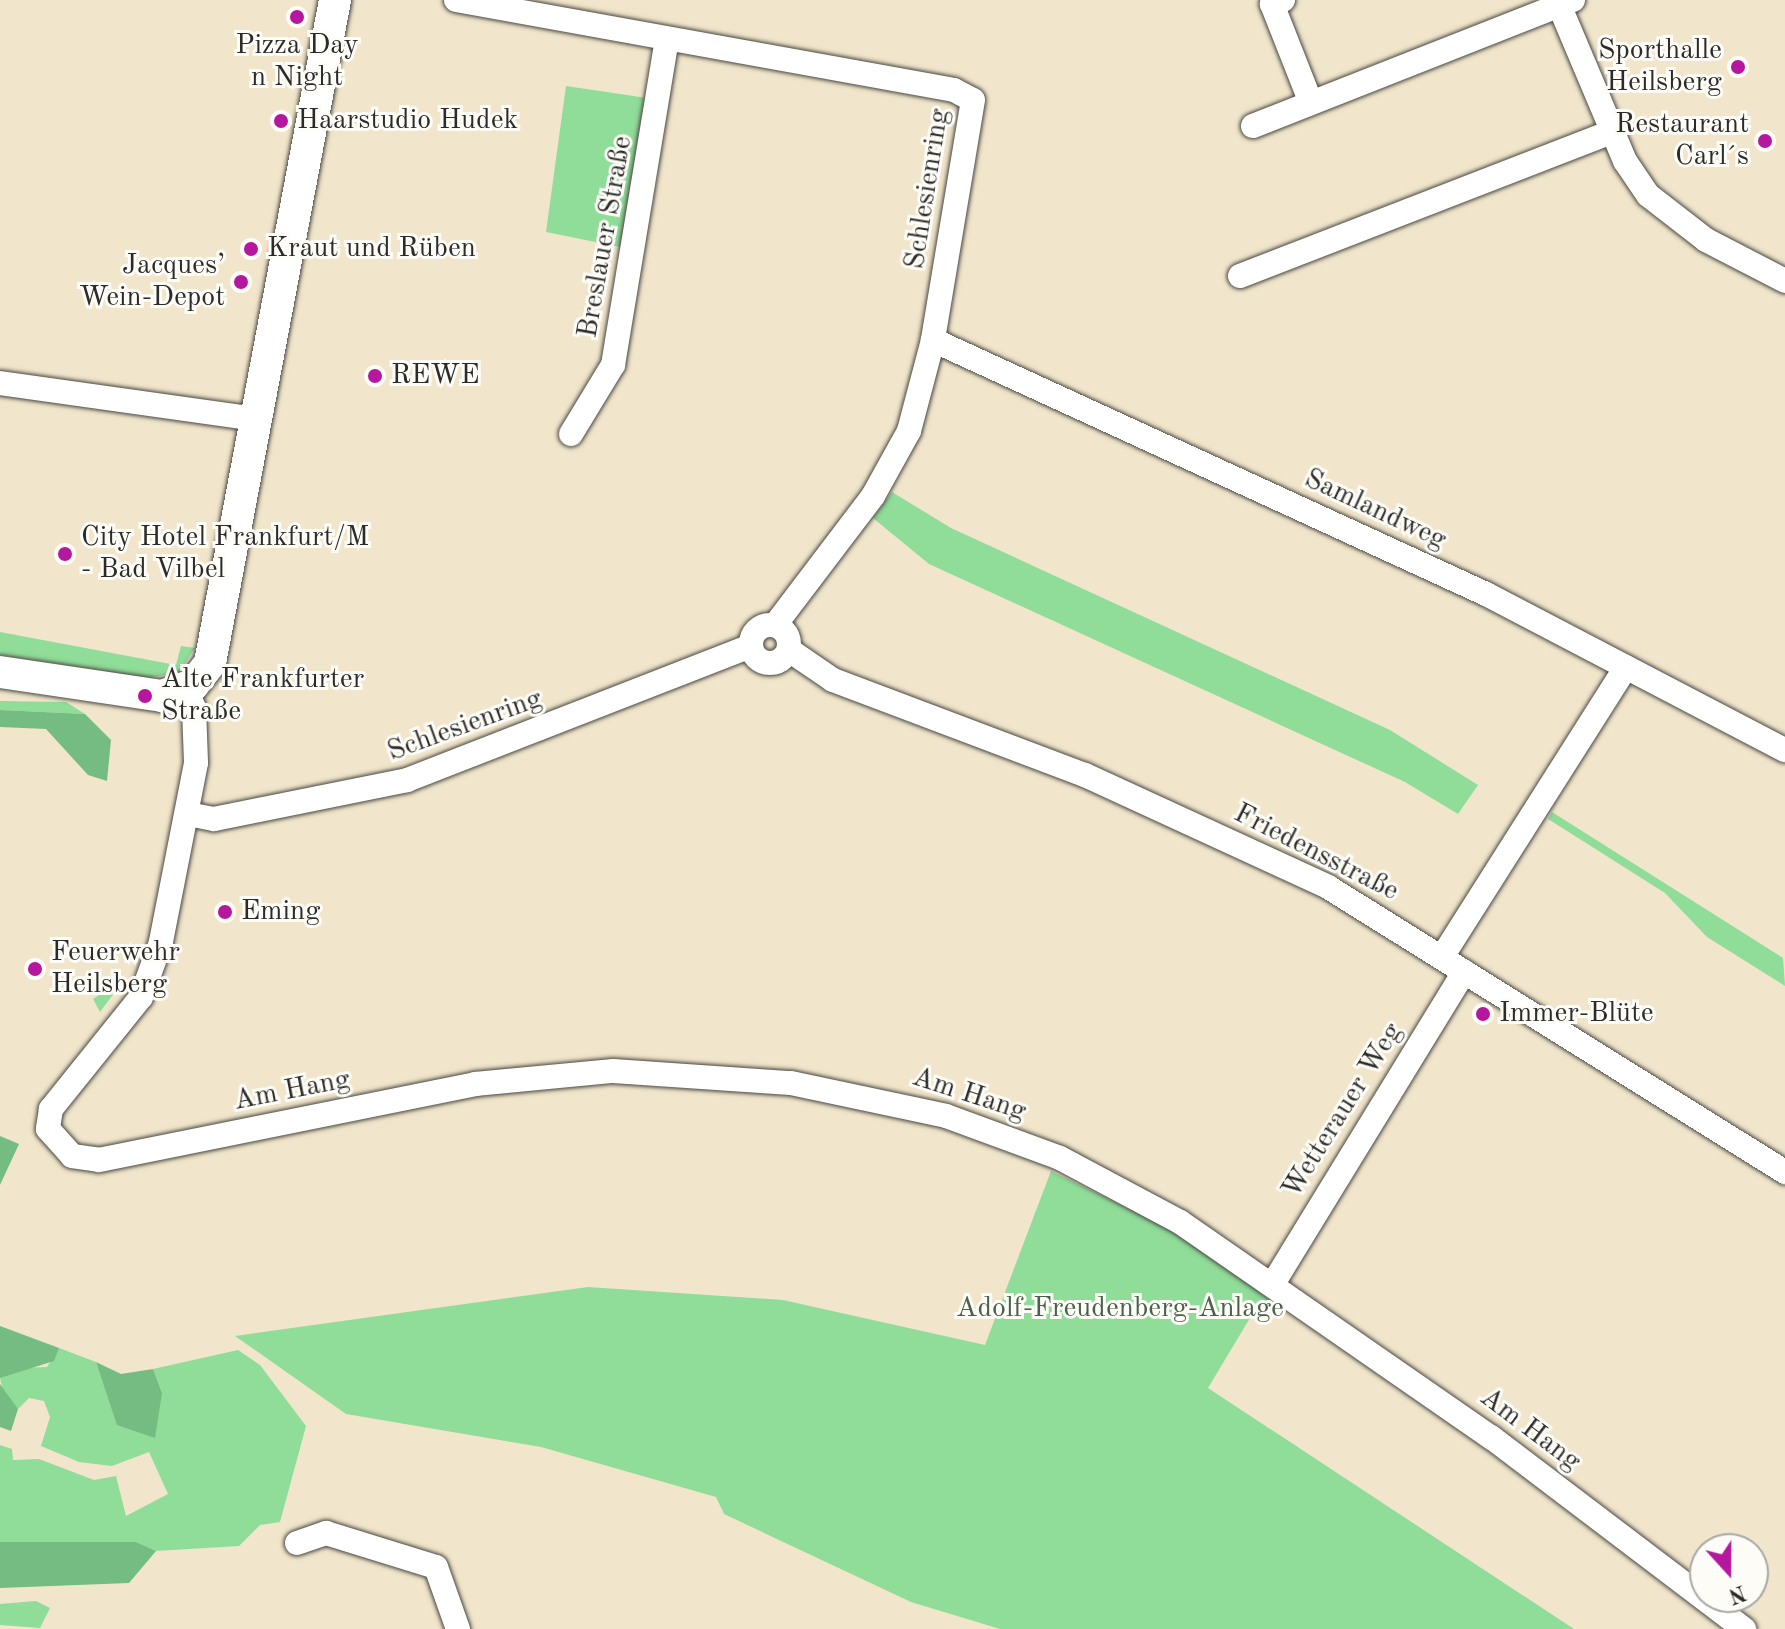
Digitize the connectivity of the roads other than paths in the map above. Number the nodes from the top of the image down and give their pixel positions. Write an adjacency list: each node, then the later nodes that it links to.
1 (335, 0): 13 (street)
2 (456, 0): 5 (street, Schlesienring)
3 (1275, 1): 6 (street)
4 (1563, 2): 6 (street); 8 (street)
5 (667, 40): 11 (street, Schlesienring); 14 (street, Breslauer Straße)
6 (1311, 103): 7 (street)
7 (1253, 126)
8 (1612, 132): 9 (street); 10 (street)
9 (1240, 276)
10 (1782, 279)
11 (933, 340): 15 (street, Schlesienring); 18 (street, Samlandweg)
12 (0, 383): 13 (street)
13 (257, 419): 20 (street)
14 (571, 434)
15 (775, 625): 16 (street, Schlesienring); 17 (street)
16 (751, 646): 17 (street); 22 (street, Schlesienring)
17 (789, 650): 23 (street, Friedensstraße)
18 (1626, 667): 21 (street, Samlandweg); 23 (street)
19 (0, 672): 20 (street)
20 (186, 690): 22 (street)
21 (1785, 750)
22 (188, 814): 26 (street, Am Hang)
23 (1442, 957): 24 (street, Friedensstraße)
24 (1464, 972): 25 (street, Friedensstraße); 26 (street, Wetterauer Weg)
25 (1785, 1172)
26 (1274, 1282): 29 (street, Am Hang)
27 (297, 1543): 28 (street)
28 (458, 1629)
29 (1744, 1629)

